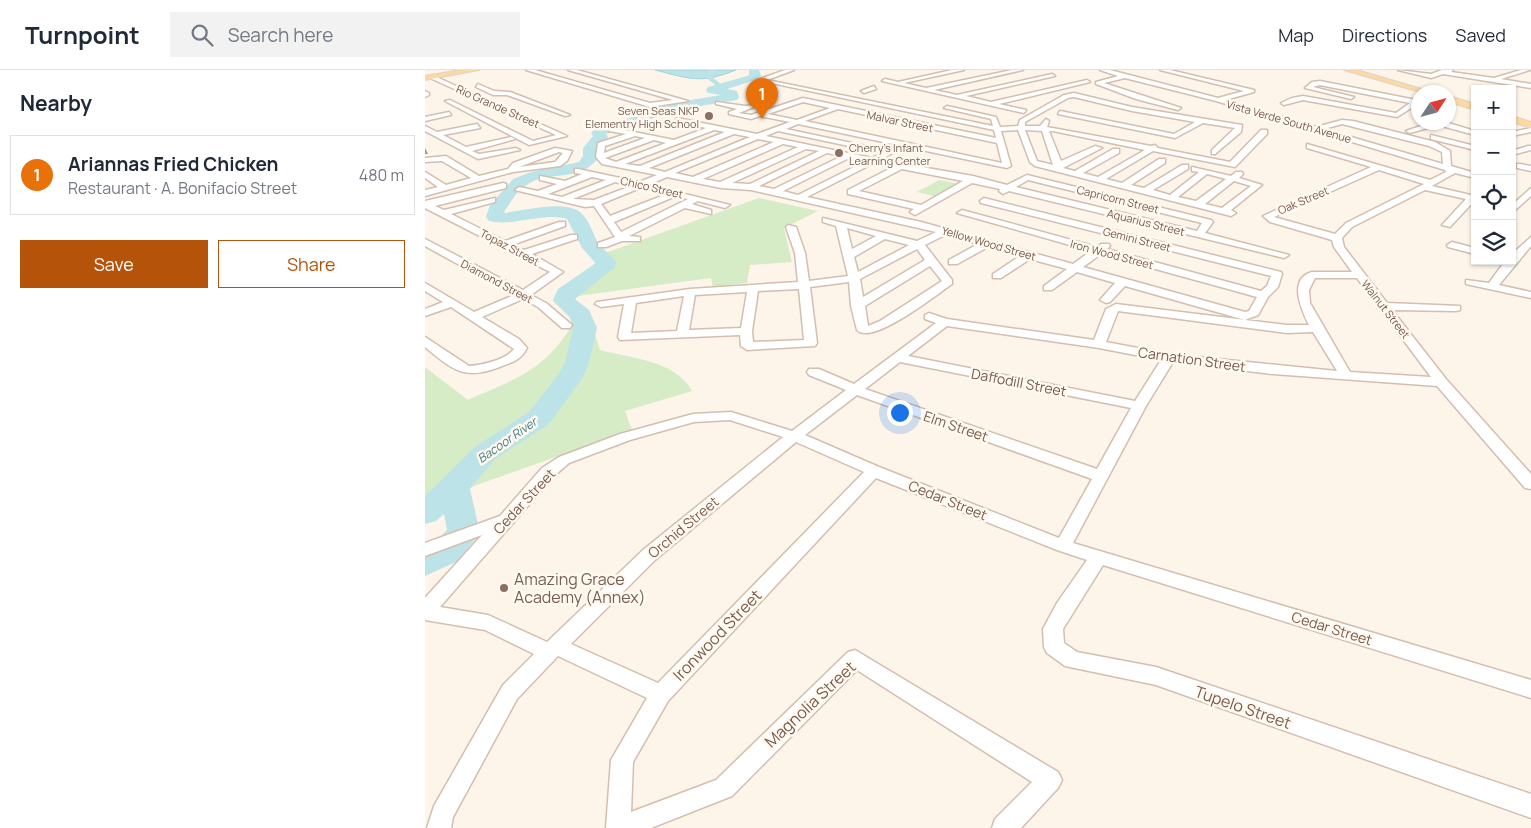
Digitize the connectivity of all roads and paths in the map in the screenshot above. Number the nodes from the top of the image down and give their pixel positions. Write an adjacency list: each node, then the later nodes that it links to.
1 (473, 70): 16 (main road)
2 (529, 70): 51 (street)
3 (571, 70): 25 (street)
4 (791, 70): 40 (street)
5 (961, 70): 32 (street)
6 (1021, 70): 13 (street); 42 (street)
7 (1103, 70): 19 (street, Vista Verde South Avenue)
8 (1163, 70): 57 (street)
9 (1348, 70): 39 (main road)
10 (1401, 70): 20 (street)
11 (1451, 70): 14 (street)
12 (1527, 70): 27 (street)
13 (1029, 71)
14 (1442, 72): 20 (street); 21 (street)
15 (1481, 72): 21 (street)
16 (444, 73): 24 (main road); 84 (street)
17 (1037, 73): 18 (street)
18 (1052, 76): 23 (street); 52 (street)
19 (1125, 76): 31 (street); 57 (street, Vista Verde South Avenue)
20 (1431, 76): 33 (street)
21 (1466, 76): 27 (street)
22 (633, 77): 25 (street)
23 (1061, 77)
24 (429, 78): 49 (street, Rio Grande Street)
25 (613, 78): 34 (street)
26 (1069, 79): 30 (street)
27 (1492, 80): 36 (street)
28 (885, 81): 32 (street)
29 (649, 82): 34 (street)
30 (1087, 82): 31 (street); 63 (street)
31 (1098, 83): 91 (street)
32 (895, 84): 42 (street)
33 (1482, 85)
34 (630, 86): 44 (street)
35 (833, 86): 40 (street)
36 (1531, 86)
37 (665, 87): 44 (street)
38 (875, 88): 45 (street)
39 (1411, 88)
40 (811, 90): 55 (street)
41 (856, 90): 45 (street)
42 (924, 90): 52 (street)
43 (1361, 90): 50 (street); 53 (street); 53 (street)
44 (648, 91): 51 (street)
45 (864, 91): 48 (street)
46 (680, 92): 51 (street)
47 (1411, 93): 50 (street)
48 (881, 94)
49 (474, 95): 49 (street, Rio Grande Street)
50 (1392, 95): 74 (street); 87 (street)
51 (664, 96)
52 (952, 97): 63 (street)
53 (1351, 97): 65 (street)
54 (1089, 98): 64 (street); 80 (street); 115 (street)
55 (859, 100): 61 (street); 69 (street)
56 (895, 100): 61 (street)
57 (1218, 100): 72 (street, Vista Verde South Avenue)
58 (1456, 101): 66 (main road)
59 (718, 103): 82 (street)
60 (820, 104): 69 (street, Malvar Street); 73 (street); 82 (street, Malvar Street)
61 (881, 104): 70 (street)
62 (913, 104): 70 (street)
63 (987, 104): 78 (street)
64 (1111, 104): 71 (street); 90 (street)
65 (1338, 105): 68 (street); 74 (street)
66 (1471, 105)
67 (938, 106): 121 (street)
68 (1297, 106)
69 (837, 108): 77 (street, Malvar Street); 102 (street)
70 (899, 108): 121 (street)
71 (1127, 108): 75 (street); 100 (street)
72 (1244, 108): 79 (street); 122 (street, Vista Verde South Avenue)
73 (804, 110)
74 (1367, 110): 83 (street)
75 (1145, 111): 85 (street); 106 (street)
76 (796, 112): 93 (street)
77 (857, 112): 88 (street, Malvar Street); 110 (street)
78 (1024, 112)
79 (1228, 112)
80 (1060, 113): 90 (street); 94 (street)
81 (449, 114): 96 (street)
82 (760, 114): 93 (street)
83 (1380, 114): 86 (street); 87 (street)
84 (567, 115)
85 (1163, 115): 95 (street); 116 (street)
86 (1342, 115)
87 (1400, 115): 89 (street)
88 (876, 116): 99 (street, Malvar Street); 104 (street)
89 (1408, 116)
90 (1080, 117): 100 (street)
91 (1222, 117)
92 (722, 118): 120 (street)
93 (780, 118): 102 (street)
94 (1050, 118): 130 (street); 154 (street)
95 (1183, 118): 103 (street); 131 (street)
96 (425, 119)
97 (465, 120): 113 (street)
98 (677, 120): 112 (street, Aquarius Street)
99 (895, 120): 105 (street, Malvar Street); 138 (street)
100 (1098, 120): 106 (street)
101 (1516, 120): 108 (main road)
102 (797, 121): 110 (street); 120 (street)
103 (1202, 121): 142 (street); 170 (street)
104 (858, 123)
105 (915, 124): 114 (street, Malvar Street); 128 (street)
106 (1115, 124): 116 (street)
107 (1384, 124): 129 (street)
108 (1531, 125)
109 (477, 126): 136 (street)
110 (820, 126): 123 (street)
111 (849, 126): 123 (street)
112 (715, 127): 127 (street, Aquarius Street); 151 (street)
113 (425, 128): 136 (street)
114 (937, 128): 134 (street, Malvar Street); 141 (street)
115 (1021, 128): 121 (street); 130 (street); 187 (street)
116 (1136, 128): 131 (street)
117 (1456, 128): 125 (street)
118 (1471, 128): 125 (street)
119 (613, 129): 137 (street)
120 (778, 129): 140 (street); 172 (street)
121 (997, 129): 153 (street)
122 (1315, 129): 149 (street, Vista Verde South Avenue); 188 (street)
123 (839, 130): 138 (street)
124 (1413, 130): 129 (street)
125 (1464, 130): 133 (street); 144 (street)
126 (1531, 130): 135 (street)
127 (734, 131): 140 (street, Aquarius Street); 186 (street)
128 (898, 131)
129 (1410, 131): 144 (street)
130 (1046, 132): 161 (street); 163 (street); 187 (street)
131 (1155, 132): 142 (street)
132 (1264, 132): 170 (street)
133 (1471, 132)
134 (961, 133): 153 (street, Malvar Street); 159 (street)
135 (1516, 133)
136 (437, 134): 150 (street)
137 (633, 134): 143 (street); 173 (street)
138 (860, 134): 145 (street)
139 (890, 135): 145 (street)
140 (759, 136): 152 (street, Aquarius Street); 193 (street)
141 (921, 136)
142 (1175, 136): 154 (street)
143 (653, 138): 151 (street); 173 (street)
144 (1438, 138): 157 (street)
145 (881, 139): 155 (street)
146 (459, 140): 150 (street)
147 (511, 140): 164 (street)
148 (912, 140): 155 (street)
149 (1321, 140): 168 (street); 185 (street); 188 (street, Vista Verde South Avenue)
150 (450, 142): 164 (street)
151 (674, 142): 181 (street)
152 (781, 142): 158 (street, Aquarius Street); 202 (street)
153 (998, 142): 179 (street)
154 (1163, 142): 156 (street); 163 (street)
155 (904, 144): 159 (street)
156 (1181, 145)
157 (1471, 146)
158 (804, 148): 169 (street, Aquarius Street); 207 (street)
159 (926, 148): 179 (street)
160 (967, 148): 179 (street)
161 (1098, 148): 167 (street); 187 (street)
162 (1531, 148): 175 (street)
163 (1151, 149): 174 (street); 182 (street)
164 (465, 150): 165 (street)
165 (516, 150)
166 (1206, 150): 170 (street)
167 (1116, 151): 174 (street); 196 (street)
168 (1299, 151)
169 (825, 152): 171 (street, Aquarius Street); 212 (street)
170 (1227, 154): 182 (street)
171 (847, 156): 178 (street, Aquarius Street); 217 (street)
172 (883, 156): 178 (street); 203 (street)
173 (600, 157): 181 (street, Yellow Wood Street)
174 (1139, 157): 180 (street); 204 (street)
175 (1516, 158)
176 (425, 160): 200 (street)
177 (1516, 160): 189 (street)
178 (872, 161): 183 (street, Aquarius Street); 210 (street)
179 (977, 161)
180 (1162, 162): 184 (street); 211 (street)
181 (618, 164): 186 (street, Yellow Wood Street)
182 (1232, 165): 199 (street)
183 (899, 167): 203 (street, Aquarius Street); 218 (street)
184 (1185, 167): 192 (street); 219 (street)
185 (1379, 167): 208 (street); 254 (street, Oak Street)
186 (643, 168): 193 (street, Yellow Wood Street)
187 (1059, 168): 196 (street)
188 (1447, 168): 197 (street, Vista Verde South Avenue); 208 (street)
189 (1531, 169)
190 (513, 170): 190 (street); 200 (street)
191 (579, 171): 195 (street, Chico Street)
192 (1206, 171): 199 (street); 225 (street)
193 (669, 173): 202 (street, Yellow Wood Street); 206 (street)
194 (425, 174): 213 (street)
195 (591, 174): 201 (street, Chico Street); 205 (street)
196 (1075, 174): 204 (street)
197 (1472, 175)
198 (543, 178): 205 (street)
199 (1233, 178): 232 (street); 232 (street)
200 (478, 179): 213 (street)
201 (616, 179): 206 (street, Chico Street); 227 (street)
202 (695, 179): 207 (street, Yellow Wood Street)
203 (971, 180): 214 (street, Aquarius Street); 236 (street)
204 (1097, 180): 211 (street)
205 (566, 184): 222 (street)
206 (641, 184): 221 (street, Chico Street); 228 (street)
207 (721, 185): 212 (street, Yellow Wood Street)
208 (1427, 185): 246 (street); 254 (street)
209 (503, 186): 230 (street)
210 (823, 186): 218 (street); 223 (street)
211 (1123, 186): 219 (street)
212 (751, 187): 217 (street, Yellow Wood Street)
213 (445, 188): 220 (street)
214 (1008, 188): 229 (street); 235 (street, Capricorn Street); 242 (street, Aquarius Street)
215 (1530, 188): 234 (street)
216 (519, 190): 222 (street)
217 (775, 192): 223 (street, Yellow Wood Street)
218 (851, 192): 236 (street)
219 (1145, 192): 225 (street)
220 (425, 193)
221 (677, 193): 224 (street, Chico Street); 243 (street)
222 (537, 194): 227 (street); 231 (street)
223 (800, 197): 241 (street, Yellow Wood Street)
224 (699, 198): 233 (street, Chico Street); 237 (street)
225 (1171, 198): 232 (street)
226 (492, 200): 239 (street)
227 (564, 200): 228 (street)
228 (596, 203): 243 (street)
229 (980, 203): 244 (street); 250 (street, Gemini Street)
230 (426, 204): 239 (street, Topaz Street)
231 (522, 204)
232 (1197, 204)
233 (725, 205)
234 (1516, 205)
235 (1153, 207): 242 (street); 251 (street, Capricorn Street)
236 (922, 208): 241 (street)
237 (686, 210): 238 (street); 253 (street)
238 (708, 212)
239 (444, 213): 258 (street, Topaz Street)
240 (826, 220): 247 (street)
241 (901, 220): 244 (street, Yellow Wood Street)
242 (1138, 220): 250 (street); 251 (street, Aquarius Street)
243 (607, 221): 253 (street)
244 (948, 223): 257 (street, Yellow Wood Street); 261 (street); 265 (street, Iron Wood Street)
245 (562, 224): 258 (street)
246 (1447, 224)
247 (841, 225): 249 (street); 270 (street)
248 (791, 227): 281 (street)
249 (885, 235): 261 (street); 270 (street)
250 (1120, 235): 265 (street); 275 (street, Gemini Street)
251 (1199, 235): 268 (street, Aquarius Street)
252 (574, 237): 266 (street)
253 (621, 237): 255 (street); 260 (street)
254 (1337, 238): 276 (street, Walnut Street)
255 (637, 239)
256 (1531, 240): 269 (street)
257 (988, 243): 267 (street, Yellow Wood Street); 272 (street)
258 (505, 244): 266 (street, Topaz Street)
259 (1291, 244): 268 (street)
260 (602, 245)
261 (919, 245): 271 (street); 278 (street)
262 (1452, 245): 264 (street)
263 (428, 246): 287 (street, Diamond Street)
264 (1471, 248)
265 (1099, 250): 274 (street); 288 (street, Iron Wood Street)
266 (523, 254): 287 (street, Topaz Street)
267 (1030, 254): 274 (street, Yellow Wood Street); 277 (street)
268 (1284, 255): 275 (street)
269 (1516, 255)
270 (848, 256): 278 (street)
271 (931, 261): 294 (street); 294 (street)
272 (953, 262)
273 (1507, 265): 282 (street)
274 (1077, 268): 279 (street, Yellow Wood Street); 284 (street)
275 (1277, 274): 288 (street)
276 (1360, 275): 295 (street, Walnut Street); 301 (street)
277 (997, 276)
278 (854, 278): 281 (street); 294 (street)
279 (1123, 281): 288 (street, Yellow Wood Street); 291 (street)
280 (1470, 282): 282 (street)
281 (804, 285): 283 (street); 302 (street)
282 (1492, 286): 289 (street)
283 (753, 287): 286 (street); 302 (street)
284 (1048, 288)
285 (428, 290): 292 (street)
286 (690, 292): 290 (street); 303 (street)
287 (523, 295): 298 (street); 300 (street, Diamond Street)
288 (1263, 295)
289 (1531, 295)
290 (631, 300): 293 (street); 303 (street)
291 (1107, 300)
292 (452, 302): 297 (street); 298 (street)
293 (601, 304)
294 (857, 306)
295 (1385, 306): 296 (street); 310 (street, Walnut Street)
296 (1456, 308)
297 (425, 313)
298 (474, 316): 304 (street)
299 (937, 319): 305 (street, Carnation Street); 306 (street, Orchid Street)
300 (566, 325)
301 (1317, 328): 305 (street); 309 (street)
302 (746, 331): 303 (street)
303 (682, 335)
304 (425, 341)
305 (1099, 344): 307 (street, Carnation Street)
306 (900, 358): 311 (street, Orchid Street); 312 (street, Daffodill Street)
307 (1169, 358): 309 (street, Carnation Street); 312 (street)
308 (814, 372): 311 (street, Elm Street)
309 (1346, 375): 310 (street, Carnation Street)
310 (1441, 382): 316 (street, Walnut Street)
311 (856, 390): 313 (street, Orchid Street); 315 (street, Elm Street)
312 (1139, 406): 315 (street)
313 (793, 436): 314 (street, Cedar Street); 317 (street, Cedar Street); 322 (street, Orchid Street)
314 (874, 471): 318 (street, Cedar Street); 324 (street, Ironwood Street)
315 (1100, 476): 318 (street)
316 (1531, 484)
317 (506, 519): 319 (street); 321 (street, Cedar Street)
318 (1063, 546): 320 (street, Cedar Street)
319 (425, 550)
320 (1099, 557): 323 (street, Cedar Street); 325 (street, Tupelo Street)
321 (425, 612): 322 (street)
322 (552, 649): 324 (street); 326 (street, Orchid Street)
323 (1531, 689)
324 (661, 694): 327 (street, Ironwood Street)
325 (1531, 806)
326 (439, 828)
327 (619, 828): 328 (street, Magnolia Street)
328 (1004, 828)

